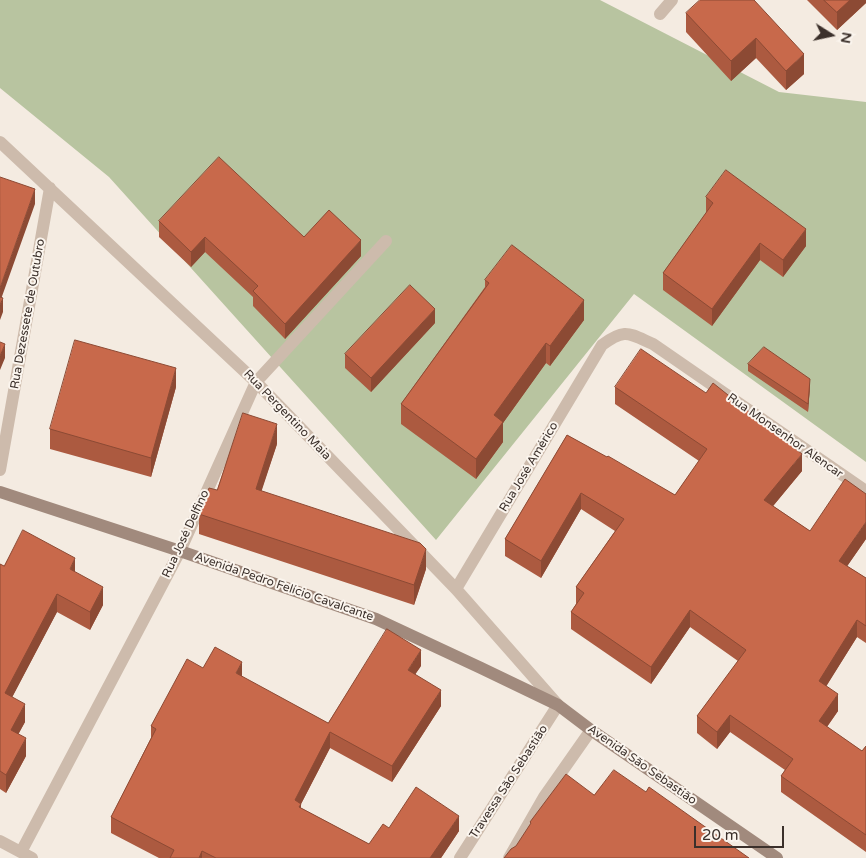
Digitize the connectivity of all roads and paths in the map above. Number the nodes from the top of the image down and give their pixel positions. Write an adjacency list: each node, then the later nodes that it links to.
1 (672, 0): 2 (street)
2 (660, 14)
3 (0, 142): 4 (street, Rua Pergentino Maia)
4 (50, 188): 7 (street, Rua Pergentino Maia); 8 (street, Rua Dezessete de Outubro)
5 (386, 241): 7 (street, Rua José Delfino)
6 (602, 345): 9 (street, Rua Monsenhor Alencar); 12 (street, Rua José Américo)
7 (256, 382): 11 (street, Rua José Delfino); 12 (street, Rua Pergentino Maia)
8 (0, 470)
9 (866, 491)
10 (0, 492): 11 (street, Avenida Pedro Felício Cavalcante)
11 (180, 551): 13 (street, Avenida Pedro Felício Cavalcante); 16 (street, Rua José Delfino)
12 (456, 589): 13 (street, Rua Pergentino Maia)
13 (558, 705): 14 (street, Avenida São Sebastião); 17 (street, Travessa São Sebastião)
14 (591, 730): 18 (street); 19 (street, Avenida São Sebastião)
15 (0, 841): 16 (street)
16 (26, 855)
17 (460, 858)
18 (509, 858)
19 (777, 858)

